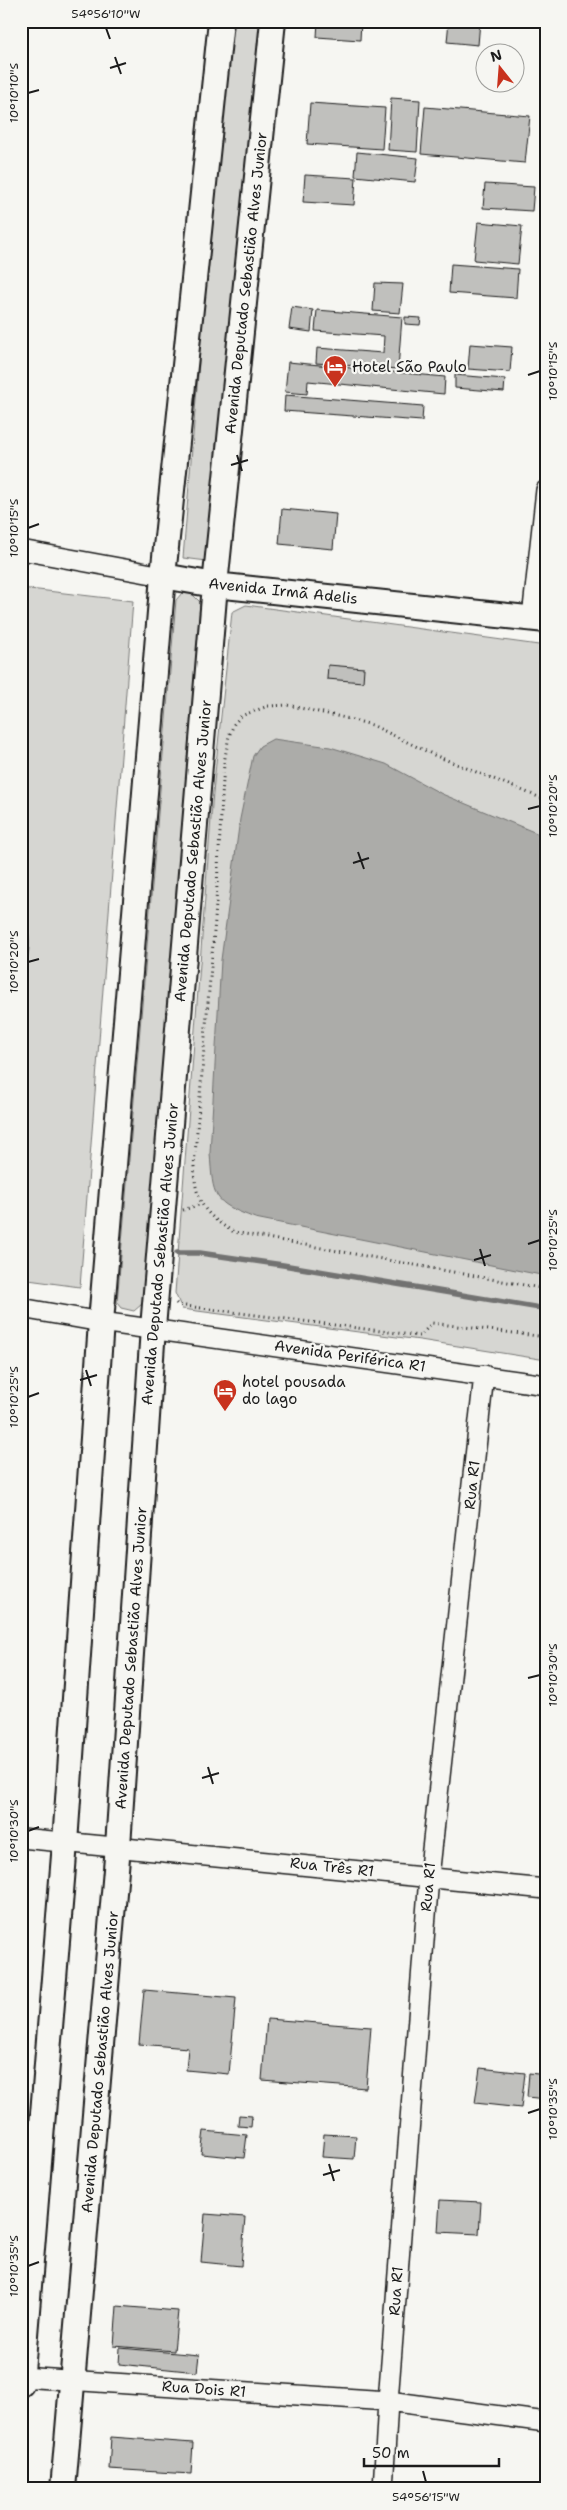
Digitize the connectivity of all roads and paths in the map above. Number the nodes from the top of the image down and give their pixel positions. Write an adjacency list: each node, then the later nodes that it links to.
1 (221, 21): 5 (street)
2 (273, 21): 6 (street, Avenida Deputado Sebastião Alves Junior)
3 (546, 490): 7 (street)
4 (21, 550): 5 (street, Avenida Irmã Adelis)
5 (163, 576): 6 (street, Avenida Irmã Adelis); 12 (street)
6 (215, 585): 7 (street, Avenida Irmã Adelis); 13 (street, Avenida Deputado Sebastião Alves Junior)
7 (539, 619)
8 (546, 800): 9 (path)
9 (546, 1289)
10 (174, 1301): 14 (path)
11 (21, 1308): 12 (street, Avenida Periférica R1)
12 (101, 1322): 13 (street, Avenida Periférica R1); 18 (street)
13 (153, 1328): 15 (street, Avenida Periférica R1); 19 (street, Avenida Deputado Sebastião Alves Junior)
14 (546, 1337)
15 (484, 1375): 16 (street, Avenida Periférica R1); 20 (street, Rua R1)
16 (546, 1385)
17 (21, 1838): 18 (street, Rua Três R1)
18 (65, 1843): 19 (street, Rua Três R1); 22 (street)
19 (118, 1846): 20 (street, Rua Três R1); 23 (street, Avenida Deputado Sebastião Alves Junior)
20 (428, 1877): 21 (street, Rua Três R1); 24 (street, Rua R1)
21 (546, 1888)
22 (22, 2379): 23 (street, Rua Dois R1)
23 (72, 2380): 24 (street, Rua Dois R1); 26 (street, Avenida Deputado Sebastião Alves Junior)
24 (388, 2401): 25 (street, Rua Dois R1); 27 (street, Rua R1)
25 (546, 2422)
26 (63, 2489)
27 (383, 2489)

